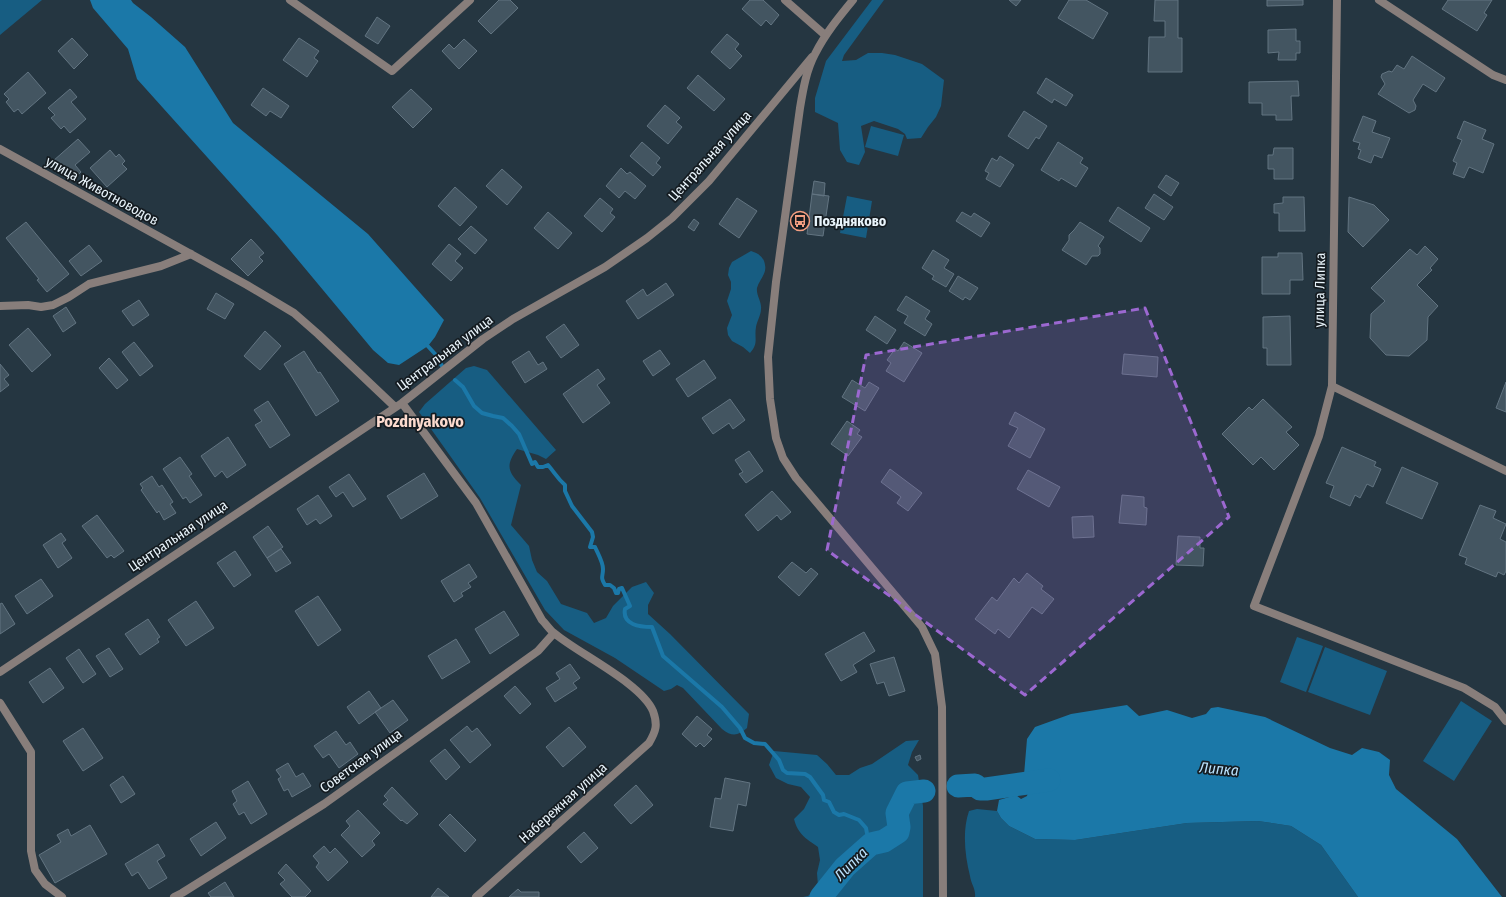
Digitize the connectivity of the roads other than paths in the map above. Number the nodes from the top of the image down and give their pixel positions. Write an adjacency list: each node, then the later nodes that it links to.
1 (290, 0): 2 (street)
2 (470, 0)
3 (785, 0): 7 (street)
4 (853, 0): 7 (street, Центральная улица)
5 (1338, 0): 13 (street, улица Липка)
6 (1379, 0): 9 (street)
7 (825, 35): 8 (street, Центральная улица)
8 (814, 55): 14 (street, Центральная улица); 24 (street)
9 (1506, 80)
10 (0, 149): 11 (street, улица Животноводов)
11 (191, 254): 12 (street); 14 (street, улица Животноводов)
12 (0, 306)
13 (1332, 386): 15 (street); 19 (street, улица Липка)
14 (398, 405): 16 (street, улица Животноводов); 17 (street, Центральная улица)
15 (1506, 471)
16 (554, 633): 20 (street, улица Животноводов); 22 (street, Советская улица)
17 (0, 672)
18 (0, 703): 21 (street)
19 (1506, 720)
20 (656, 722): 23 (street, Набережная улица)
21 (62, 897)
22 (174, 897)
23 (476, 897)
24 (944, 897)

